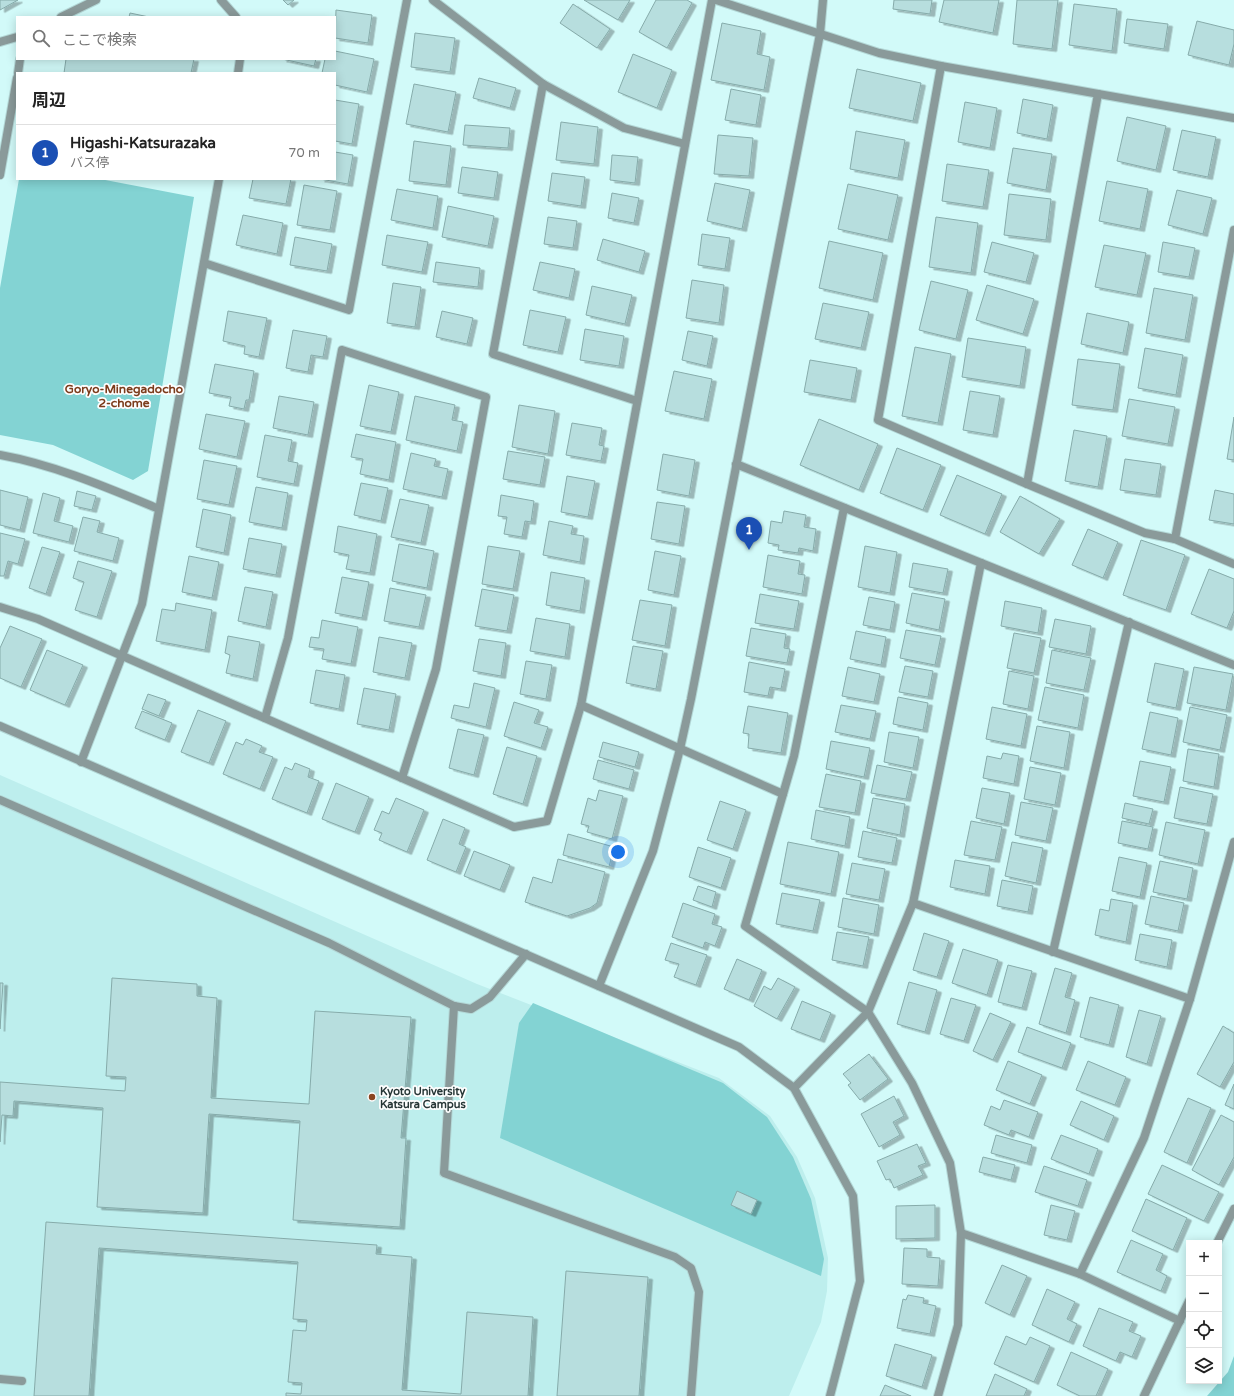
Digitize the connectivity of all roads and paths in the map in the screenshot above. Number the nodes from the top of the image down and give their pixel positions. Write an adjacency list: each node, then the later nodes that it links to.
1 (96, 0): 8 (street)
2 (221, 0): 9 (street)
3 (407, 0): 26 (street)
4 (433, 0): 19 (street)
5 (712, 0): 22 (street)
6 (716, 0): 10 (street)
7 (823, 0): 10 (street)
8 (63, 16)
9 (235, 16)
10 (820, 34): 15 (street); 29 (street)
11 (16, 37): 12 (street)
12 (0, 42)
13 (20, 60): 16 (street)
14 (240, 60): 17 (street)
15 (941, 66): 20 (street); 30 (street)
16 (18, 72)
17 (238, 72)
18 (16, 84): 23 (street)
19 (543, 84): 22 (street); 27 (street)
20 (1098, 94): 21 (street); 30 (street)
21 (1234, 118)
22 (685, 144): 27 (street)
23 (0, 175)
24 (219, 180): 26 (street)
25 (1234, 230): 33 (street)
26 (204, 263): 32 (street)
27 (638, 402): 40 (street)
28 (0, 455): 32 (street)
29 (736, 464): 31 (street); 43 (street)
30 (1027, 484): 33 (street)
31 (844, 508): 34 (street); 46 (street)
32 (159, 509): 38 (street)
33 (1175, 539): 35 (street)
34 (981, 563): 37 (street); 49 (street)
35 (1234, 564)
36 (0, 607): 38 (street)
37 (1129, 622): 39 (street); 50 (street)
38 (123, 656): 41 (street); 44 (street)
39 (1234, 665)
40 (581, 705): 43 (street); 45 (street)
41 (265, 718): 45 (street); 45 (street)
42 (0, 726): 44 (street)
43 (680, 749): 46 (street); 52 (street)
44 (81, 762): 51 (street)
45 (402, 778)
46 (784, 794): 55 (street)
47 (0, 800): 54 (street)
48 (1234, 842): 53 (street)
49 (913, 903): 50 (street); 55 (street)
50 (1053, 952): 53 (street)
51 (526, 954): 52 (street); 54 (street)
52 (599, 986): 56 (street)
53 (1190, 999): 60 (street)
54 (454, 1006): 65 (street)
55 (868, 1012): 56 (street); 58 (street)
56 (794, 1088): 66 (street)
57 (1234, 1209): 59 (street)
58 (961, 1233): 60 (street); 67 (street)
59 (1219, 1240)
60 (1080, 1274): 62 (street)
61 (1186, 1307): 62 (street)
62 (1180, 1320): 68 (street)
63 (0, 1379): 64 (street)
64 (22, 1381)
65 (691, 1396)
66 (830, 1396)
67 (938, 1396)
68 (1144, 1396)

